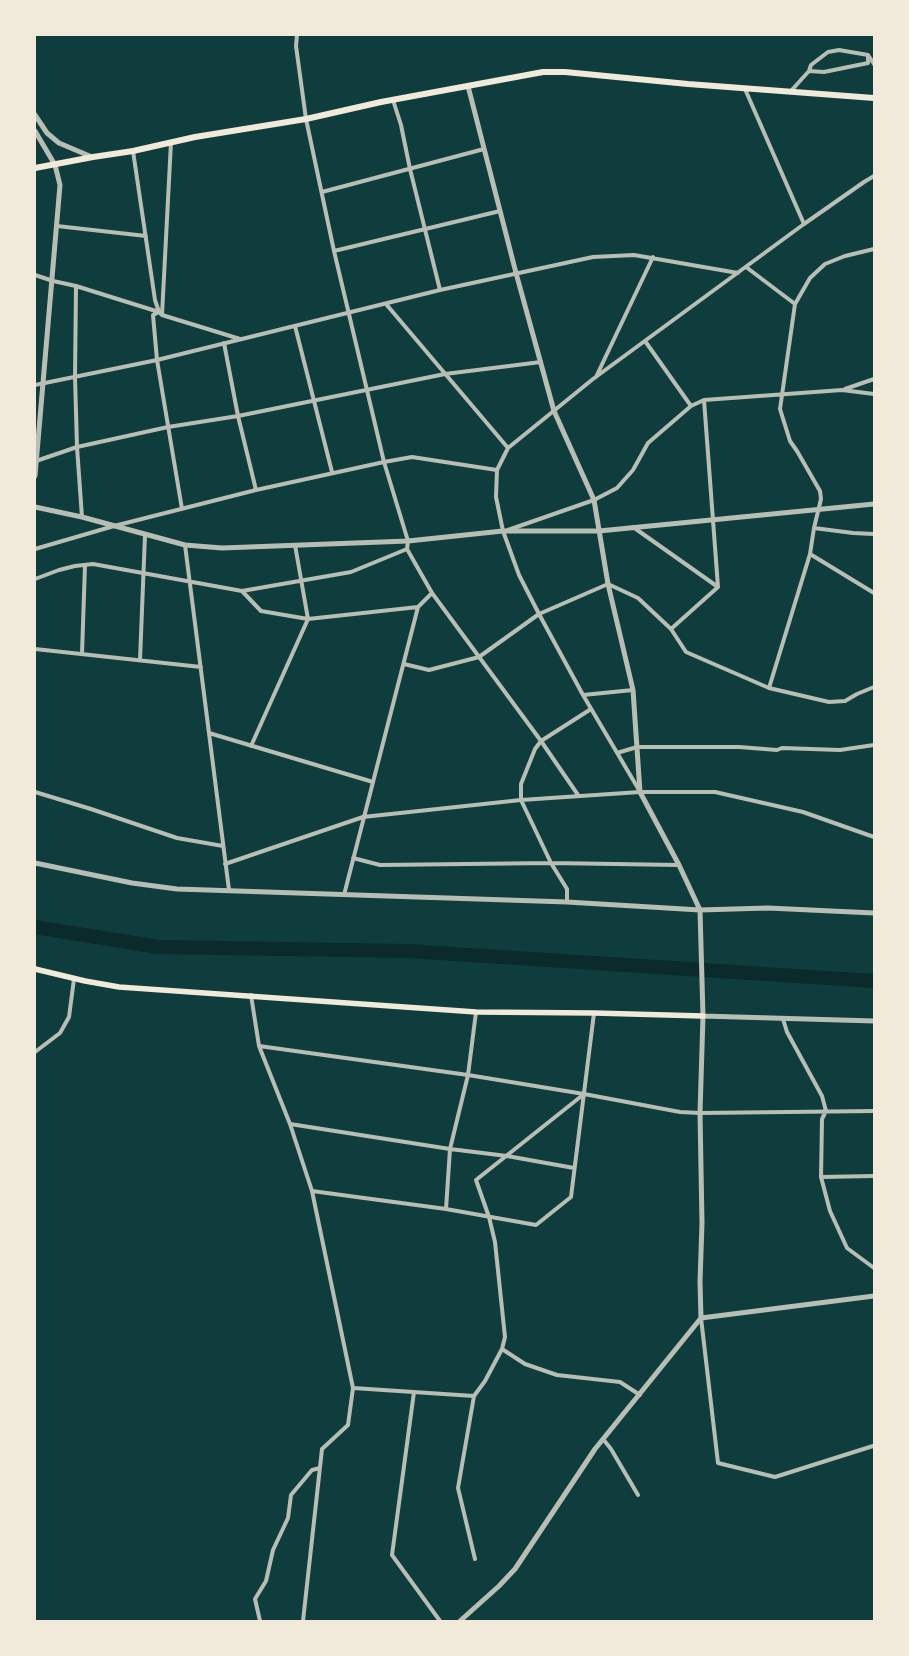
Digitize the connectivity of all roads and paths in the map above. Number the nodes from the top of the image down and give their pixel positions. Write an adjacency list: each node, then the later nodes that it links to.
1 (297, 35): 11 (street)
2 (868, 55): 3 (street); 4 (street); 4 (street)
3 (874, 64)
4 (809, 72): 7 (street)
5 (468, 86): 6 (main road); 9 (main road); 14 (street)
6 (745, 89): 7 (main road); 23 (street)
7 (790, 92): 8 (main road)
8 (874, 98)
9 (393, 100): 11 (main road); 19 (street)
10 (35, 115): 16 (street)
11 (306, 119): 13 (main road); 21 (street)
12 (35, 131): 17 (street)
13 (171, 141): 15 (main road); 39 (street)
14 (484, 149): 19 (street); 22 (street)
15 (134, 151): 16 (main road); 26 (street)
16 (93, 157): 17 (main road)
17 (56, 164): 18 (main road); 24 (street)
18 (35, 168)
19 (410, 169): 21 (street); 25 (street)
20 (874, 176): 23 (street)
21 (322, 192): 27 (street)
22 (500, 211): 25 (street); 32 (street)
23 (804, 224): 30 (street)
24 (57, 226): 26 (street); 34 (street)
25 (424, 229): 27 (street); 36 (street)
26 (146, 236): 39 (street)
27 (334, 251): 40 (street)
28 (874, 251): 38 (street)
29 (653, 257): 31 (street); 32 (street); 49 (street)
30 (746, 267): 31 (street); 38 (street)
31 (738, 272): 43 (street)
32 (516, 273): 36 (street); 46 (street)
33 (35, 276): 34 (street)
34 (53, 281): 35 (street); 51 (street)
35 (76, 286): 39 (street); 48 (street)
36 (440, 290): 37 (street)
37 (386, 304): 40 (street); 47 (street)
38 (794, 304): 56 (street)
39 (160, 313): 42 (street); 45 (street)
40 (350, 313): 41 (street); 54 (street)
41 (295, 326): 42 (street); 58 (street)
42 (242, 339): 44 (street)
43 (645, 341): 49 (street); 59 (street)
44 (224, 343): 45 (street); 61 (street)
45 (158, 360): 48 (street); 62 (street)
46 (541, 362): 47 (street); 60 (street)
47 (445, 374): 54 (street); 64 (street)
48 (75, 376): 51 (street); 63 (street)
49 (595, 378): 60 (street)
50 (874, 379): 53 (street)
51 (43, 384): 52 (street); 65 (street)
52 (35, 385)
53 (842, 390): 55 (street); 56 (street)
54 (366, 391): 58 (street); 66 (street)
55 (874, 394)
56 (781, 395): 57 (street); 75 (street)
57 (704, 400): 59 (street); 77 (street)
58 (314, 401): 61 (street); 68 (street)
59 (690, 406): 71 (street)
60 (554, 411): 64 (street); 71 (street)
61 (238, 416): 62 (street); 70 (street)
62 (168, 428): 63 (street); 74 (street)
63 (77, 447): 65 (street); 76 (street)
64 (508, 448): 67 (street)
65 (36, 462): 69 (street)
66 (384, 462): 67 (street); 68 (street); 85 (street)
67 (497, 470): 81 (street)
68 (332, 472): 70 (street)
69 (35, 476)
70 (256, 490): 74 (street)
71 (594, 500): 81 (street); 82 (street)
72 (874, 504): 75 (street)
73 (35, 507): 76 (street)
74 (182, 509): 78 (street)
75 (819, 510): 77 (street); 80 (street)
76 (82, 517): 78 (street)
77 (714, 519): 79 (street); 97 (street)
78 (114, 526): 84 (street); 88 (street)
79 (633, 527): 82 (street); 97 (street)
80 (814, 528): 83 (street); 90 (street)
81 (503, 531): 82 (street); 85 (street); 102 (street)
82 (599, 531): 96 (street)
83 (874, 534)
84 (145, 535): 86 (street); 92 (street)
85 (408, 541): 87 (street); 89 (street)
86 (185, 545): 87 (street); 95 (street)
87 (296, 545): 94 (street)
88 (35, 549)
89 (407, 549): 94 (street); 100 (street)
90 (810, 554): 99 (street); 112 (street)
91 (85, 565): 92 (street); 93 (street); 106 (street)
92 (143, 572): 95 (street); 108 (street)
93 (35, 579)
94 (302, 579): 98 (street); 103 (street)
95 (189, 582): 98 (street); 110 (street)
96 (608, 584): 102 (street); 104 (street); 113 (street)
97 (718, 587): 104 (street)
98 (242, 591): 103 (street)
99 (874, 593)
100 (432, 594): 101 (street); 107 (street)
101 (418, 607): 103 (street); 109 (street)
102 (539, 614): 107 (street); 114 (street)
103 (308, 619): 119 (street)
104 (671, 629): 112 (street)
105 (35, 649): 106 (street)
106 (82, 654): 108 (street)
107 (479, 657): 109 (street); 117 (street)
108 (140, 660): 110 (street)
109 (404, 664): 122 (street)
110 (200, 667): 116 (street)
111 (874, 687): 112 (street)
112 (769, 688)
113 (633, 690): 114 (street); 120 (street)
114 (583, 695): 115 (street)
115 (591, 709): 117 (street); 121 (street)
116 (209, 733): 119 (street); 129 (street)
117 (541, 741): 125 (street); 126 (street)
118 (874, 745): 120 (street)
119 (251, 746): 122 (street)
120 (637, 747): 121 (street); 124 (street)
121 (617, 753): 124 (street)
122 (373, 782): 127 (street)
123 (35, 792): 129 (street)
124 (640, 792): 125 (street); 128 (street); 134 (street)
125 (578, 796): 126 (street)
126 (521, 800): 127 (street); 132 (street)
127 (363, 817): 130 (street); 133 (street)
128 (874, 837)
129 (223, 846): 133 (street)
130 (353, 858): 132 (street); 136 (street)
131 (35, 863): 135 (street)
132 (551, 863): 134 (street); 137 (street)
133 (225, 864): 135 (street)
134 (679, 865): 138 (street)
135 (229, 890): 136 (street)
136 (344, 895): 137 (street)
137 (567, 902): 138 (street)
138 (700, 910): 139 (street); 145 (street)
139 (874, 913)
140 (35, 969): 141 (main road)
141 (74, 979): 142 (main road); 149 (street)
142 (251, 995): 143 (main road); 148 (street)
143 (476, 1012): 144 (main road); 150 (street)
144 (594, 1013): 145 (main road); 151 (street)
145 (703, 1016): 146 (street); 154 (street)
146 (783, 1020): 147 (street); 152 (street)
147 (874, 1021)
148 (259, 1046): 150 (street); 155 (street)
149 (35, 1052)
150 (468, 1075): 151 (street); 156 (street)
151 (584, 1094): 154 (street); 157 (street); 158 (street)
152 (826, 1111): 153 (street); 154 (street); 160 (street)
153 (874, 1111)
154 (700, 1113): 166 (street)
155 (290, 1124): 156 (street); 161 (street)
156 (450, 1149): 157 (street); 162 (street)
157 (508, 1156): 158 (street); 163 (street)
158 (574, 1168): 163 (street)
159 (874, 1176): 160 (street)
160 (821, 1177): 164 (street)
161 (312, 1191): 162 (street); 168 (street)
162 (446, 1209): 163 (street)
163 (488, 1217): 167 (street)
164 (874, 1268)
165 (874, 1296): 166 (street)
166 (701, 1318): 170 (street); 173 (street)
167 (502, 1349): 170 (street); 171 (street)
168 (353, 1388): 169 (street); 174 (street)
169 (414, 1392): 171 (street); 179 (street)
170 (640, 1395): 172 (street)
171 (474, 1396): 176 (street)
172 (603, 1439): 175 (street); 180 (street)
173 (873, 1446)
174 (320, 1468): 177 (street); 178 (street)
175 (638, 1494)
176 (474, 1559)
177 (260, 1621)
178 (302, 1621)
179 (440, 1621)
180 (460, 1621)

